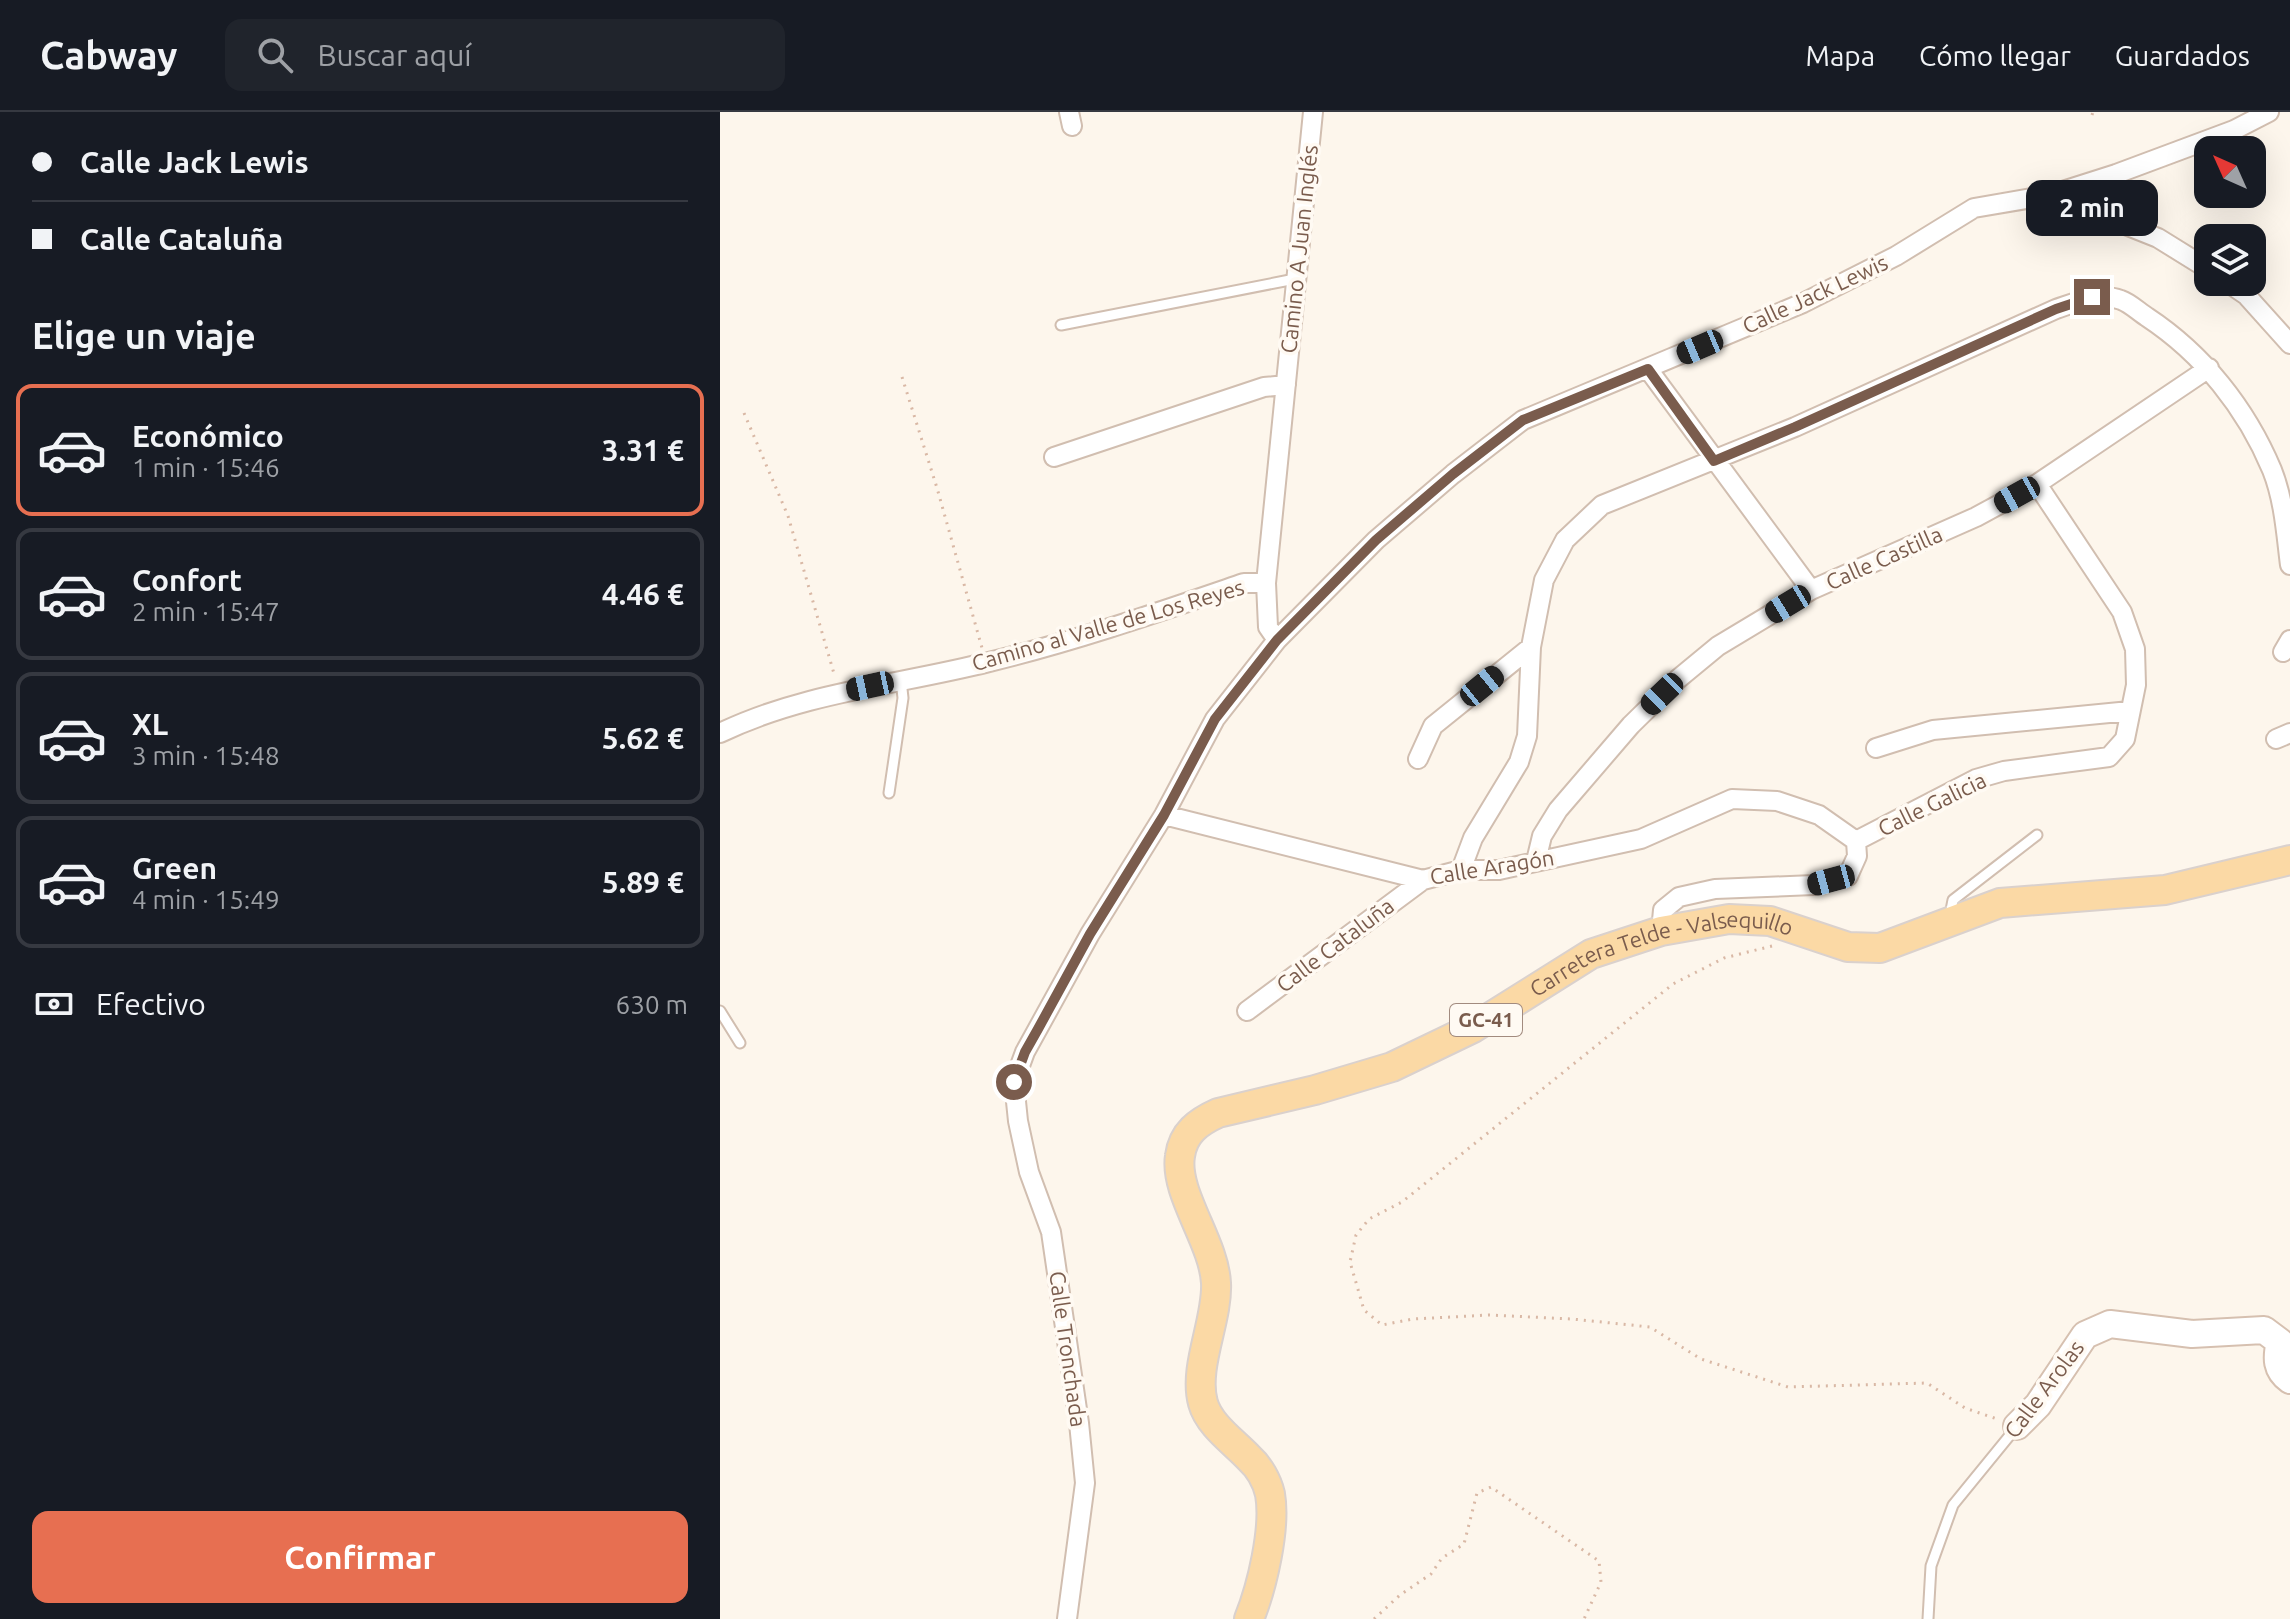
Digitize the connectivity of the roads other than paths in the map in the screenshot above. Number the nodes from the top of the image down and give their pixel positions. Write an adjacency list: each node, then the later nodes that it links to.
1 (1313, 112): 5 (street, Camino A Juan Inglés)
2 (2269, 112): 3 (street, Calle Jack Lewis)
3 (2050, 195): 4 (street); 10 (street, Calle Jack Lewis)
4 (2194, 260)
5 (1295, 279): 7 (lane); 11 (street, Camino A Juan Inglés)
6 (2247, 296): 8 (street)
7 (1061, 325)
8 (2290, 344)
9 (2209, 368): 13 (street); 14 (street, Calle Castilla); 15 (street)
10 (1648, 369): 13 (street); 18 (street, Calle Jack Lewis)
11 (1286, 385): 12 (street, Camino A Juan Inglés); 16 (street, Camino A Juan Inglés)
12 (1054, 457)
13 (1714, 461): 17 (street); 19 (street)
14 (2037, 484): 17 (street, Calle Castilla); 21 (street, Calle Galicia)
15 (2290, 565)
16 (1266, 583): 18 (street, Camino A Juan Inglés); 20 (street, Camino al Valle de Los Reyes)
17 (1811, 590): 30 (street, Calle Castilla)
18 (1277, 640): 26 (street, Calle Jack Lewis)
19 (1531, 647): 24 (street); 31 (street)
20 (901, 680): 22 (street, Camino al Valle de Los Reyes); 25 (lane)
21 (2130, 711): 23 (street); 28 (street, Calle Galicia)
22 (720, 733)
23 (1876, 748)
24 (1418, 759)
25 (889, 793)
26 (1164, 815): 32 (street, Calle Aragón); 38 (street, Calle Jack Lewis)
27 (2037, 835): 33 (lane)
28 (1856, 841): 30 (street, Calle Aragón); 34 (street, Calle Galicia)
29 (2290, 860): 33 (main road, Carretera Telde - Valsequillo / GC-41)
30 (1536, 861): 31 (street, Calle Aragón)
31 (1461, 870): 32 (street, Calle Aragón)
32 (1423, 880): 36 (street, Calle Cataluña)
33 (1949, 922): 34 (main road, Carretera Telde - Valsequillo / GC-41)
34 (1661, 931): 41 (main road, Carretera Telde - Valsequillo / GC-41)
35 (720, 1011): 37 (lane)
36 (1247, 1011)
37 (740, 1043)
38 (1014, 1082): 42 (street, Calle Tronchada)
39 (2290, 1380): 40 (street, Calle Arolas)
40 (2017, 1426): 43 (lane, Calle Arolas)
41 (1252, 1617)
42 (1067, 1619)
43 (1928, 1619)

